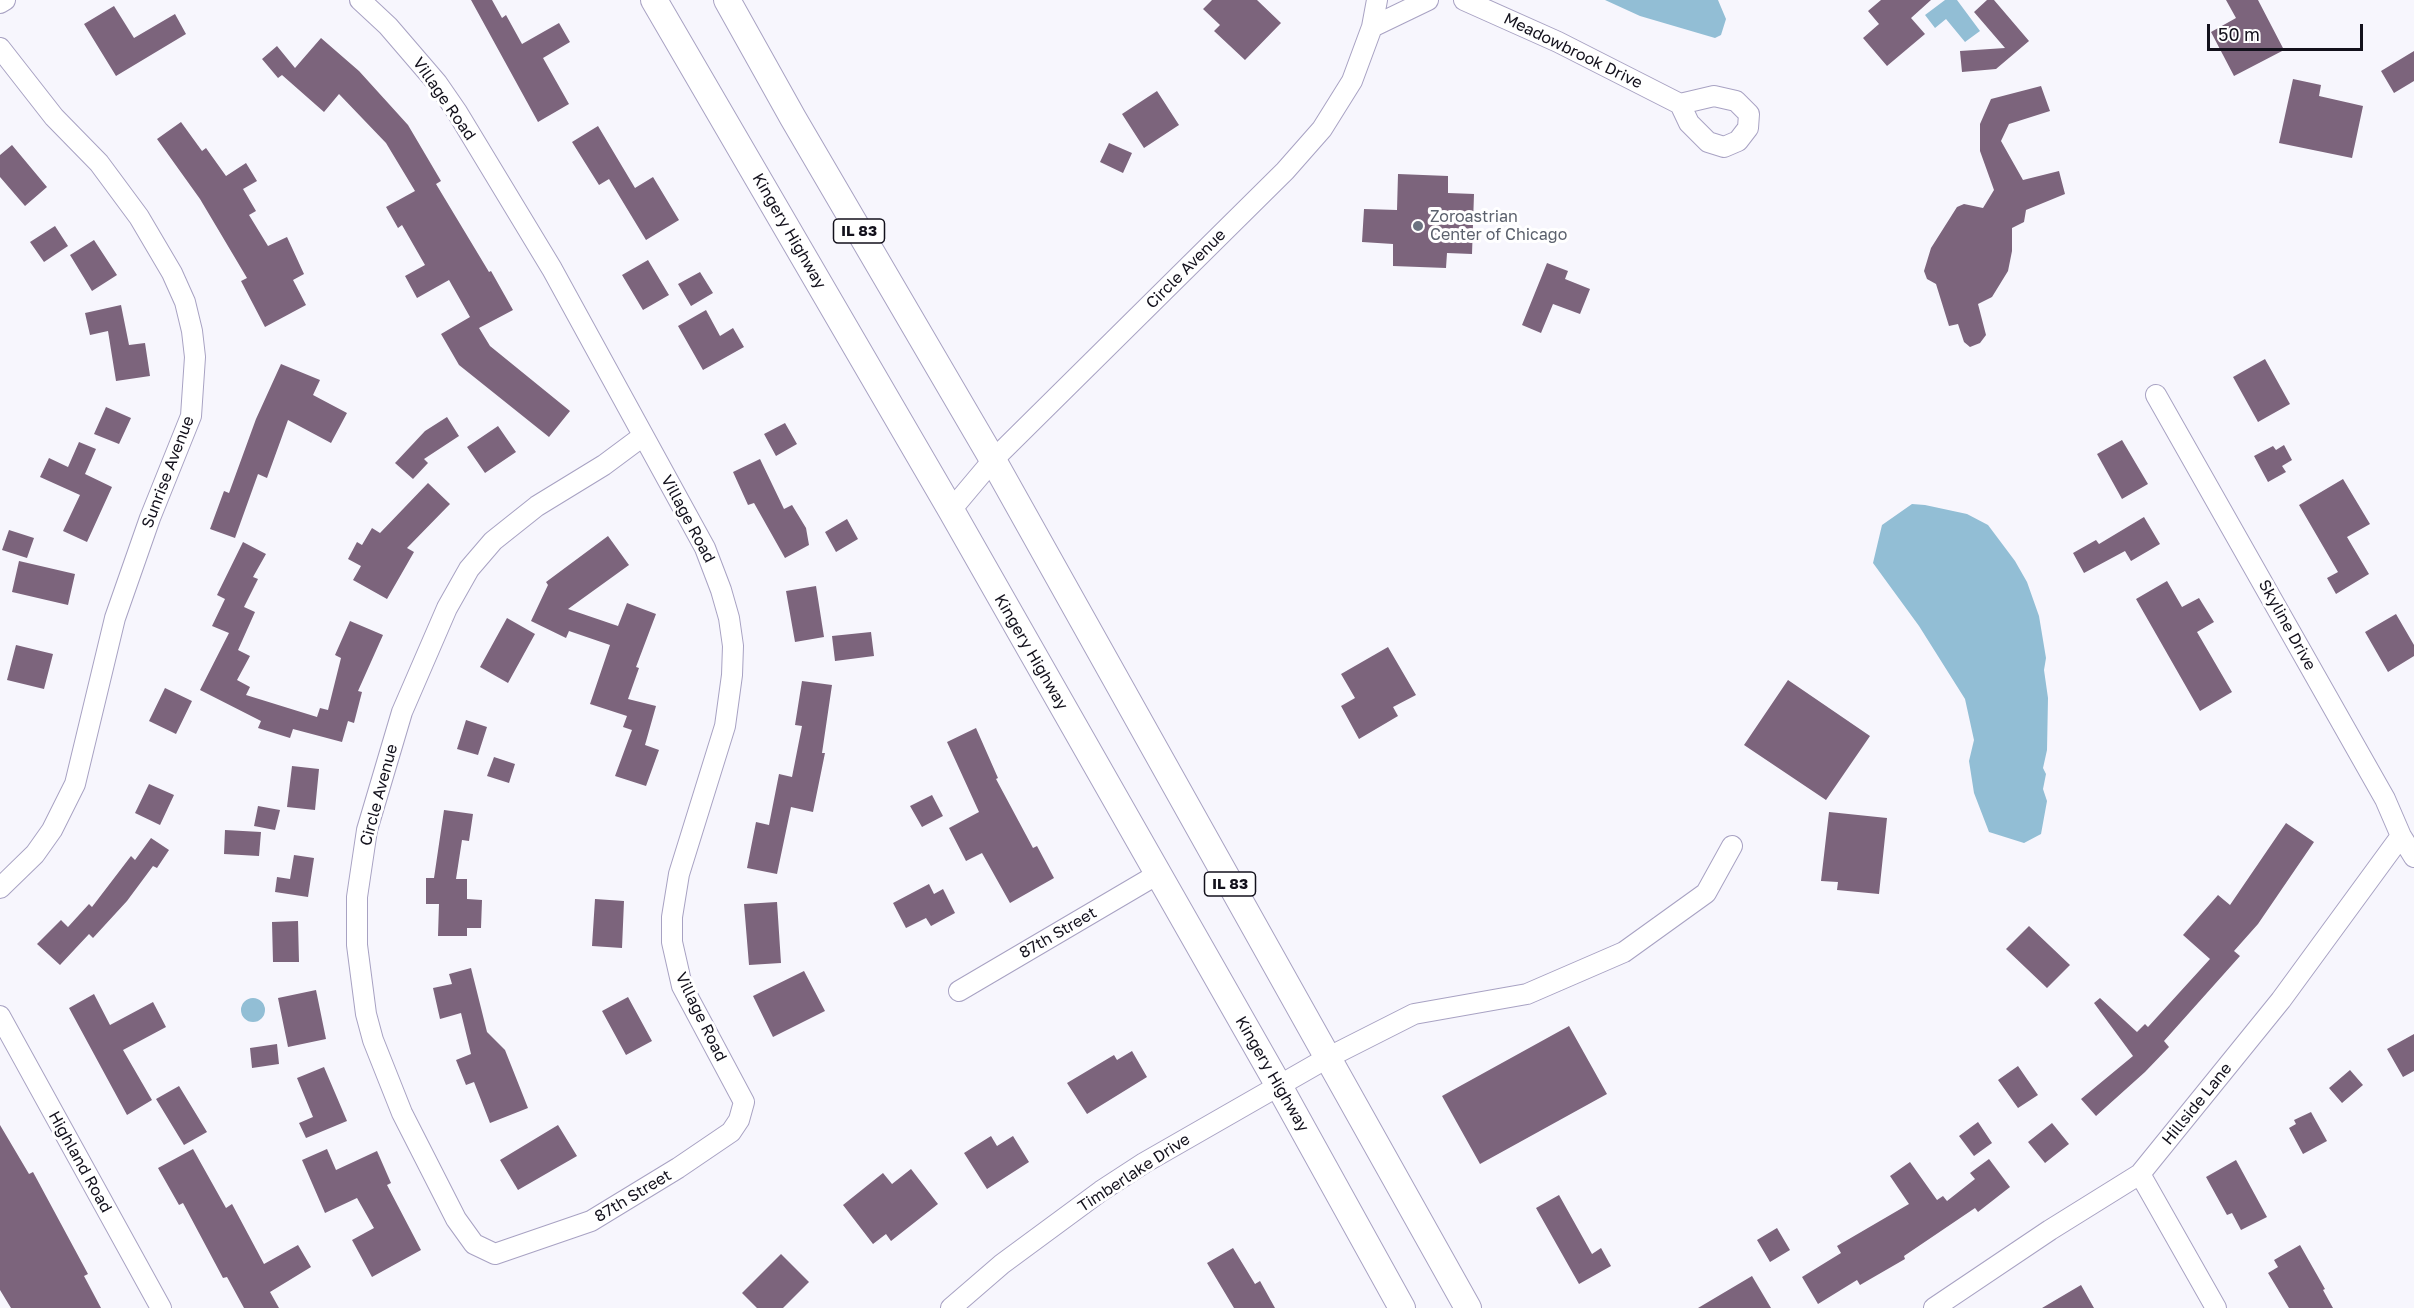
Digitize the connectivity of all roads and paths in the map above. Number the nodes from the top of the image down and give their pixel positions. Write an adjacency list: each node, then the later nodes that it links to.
1 (4, 0): 8 (street)
2 (360, 0): 13 (street, Village Road)
3 (654, 0): 15 (main road, Kingery Highway)
4 (727, 0): 14 (main road, IL 83)
5 (1377, 0): 9 (street, Circle Avenue)
6 (1428, 0): 9 (street)
7 (1464, 0): 11 (street, Meadowbrook Drive)
8 (0, 3)
9 (1372, 27): 14 (street, Circle Avenue)
10 (0, 48): 20 (street, Sunrise Avenue)
11 (1680, 104)
12 (2156, 395): 16 (street, Skyline Drive)
13 (642, 436): 25 (street, Village Road); 27 (street, Circle Avenue)
14 (993, 460): 15 (street, Circle Avenue); 23 (main road, IL 83)
15 (951, 510): 19 (main road, Kingery Highway)
16 (2401, 836): 18 (street, Skyline Drive); 26 (street, Hillside Lane)
17 (1732, 846): 23 (street, Timberlake Drive)
18 (2414, 857)
19 (1158, 874): 21 (street, 87th Street); 24 (main road, Kingery Highway)
20 (0, 888)
21 (959, 991)
22 (0, 1016): 28 (street, Highland Road)
23 (1329, 1057): 24 (street, Timberlake Drive); 31 (main road, IL 83)
24 (1279, 1086): 29 (street, Timberlake Drive); 30 (main road, Kingery Highway)
25 (744, 1102): 27 (street, 87th Street)
26 (2140, 1174): 32 (street, Hillside Lane); 33 (street)
27 (495, 1254)
28 (160, 1308)
29 (951, 1308)
30 (1402, 1308)
31 (1468, 1308)
32 (1934, 1308)
33 (2216, 1308)

